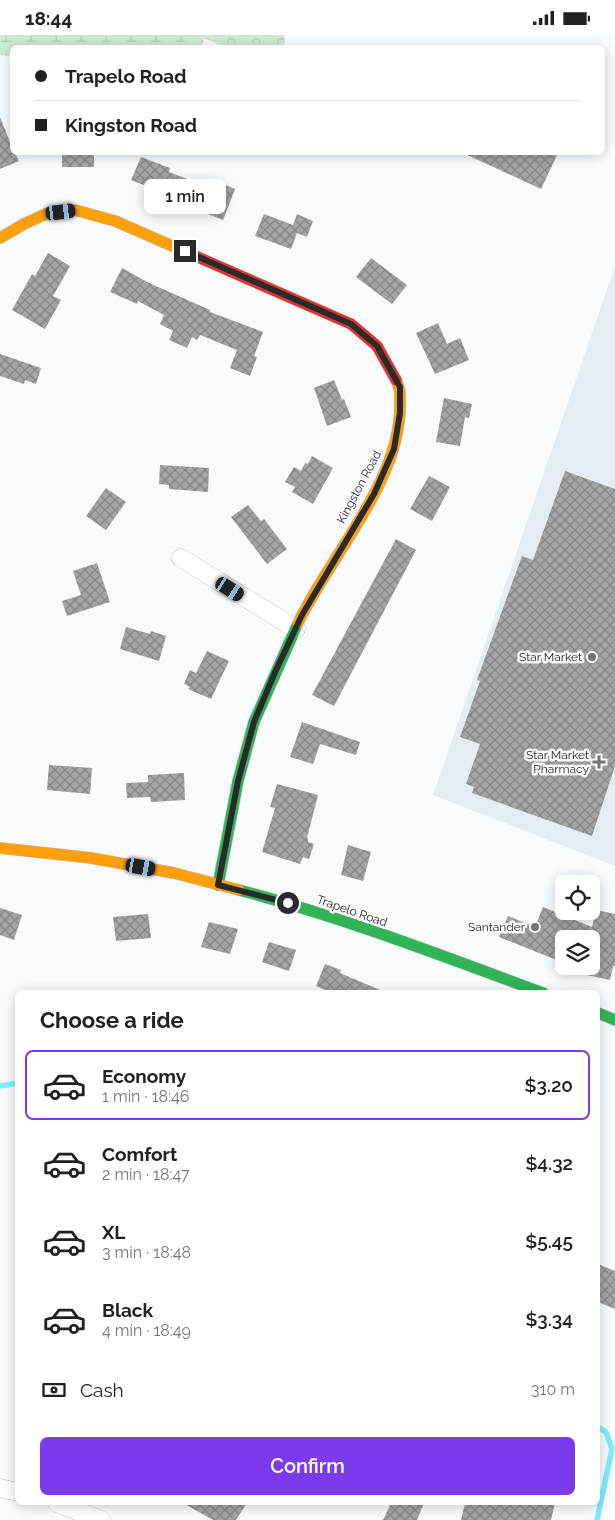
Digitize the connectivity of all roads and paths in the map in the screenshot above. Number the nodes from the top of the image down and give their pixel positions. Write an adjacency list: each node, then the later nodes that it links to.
1 (0, 238): 3 (street, Kingston Road)
2 (181, 558): 3 (street)
3 (296, 629): 5 (street, Kingston Road)
4 (0, 848): 5 (street, Trapelo Road)
5 (218, 885): 6 (street, Trapelo Road)
6 (535, 990)
7 (600, 1014): 8 (street)
8 (615, 1021)
9 (0, 1488): 10 (street)
10 (15, 1491)
11 (62, 1505): 12 (street)
12 (101, 1520)

